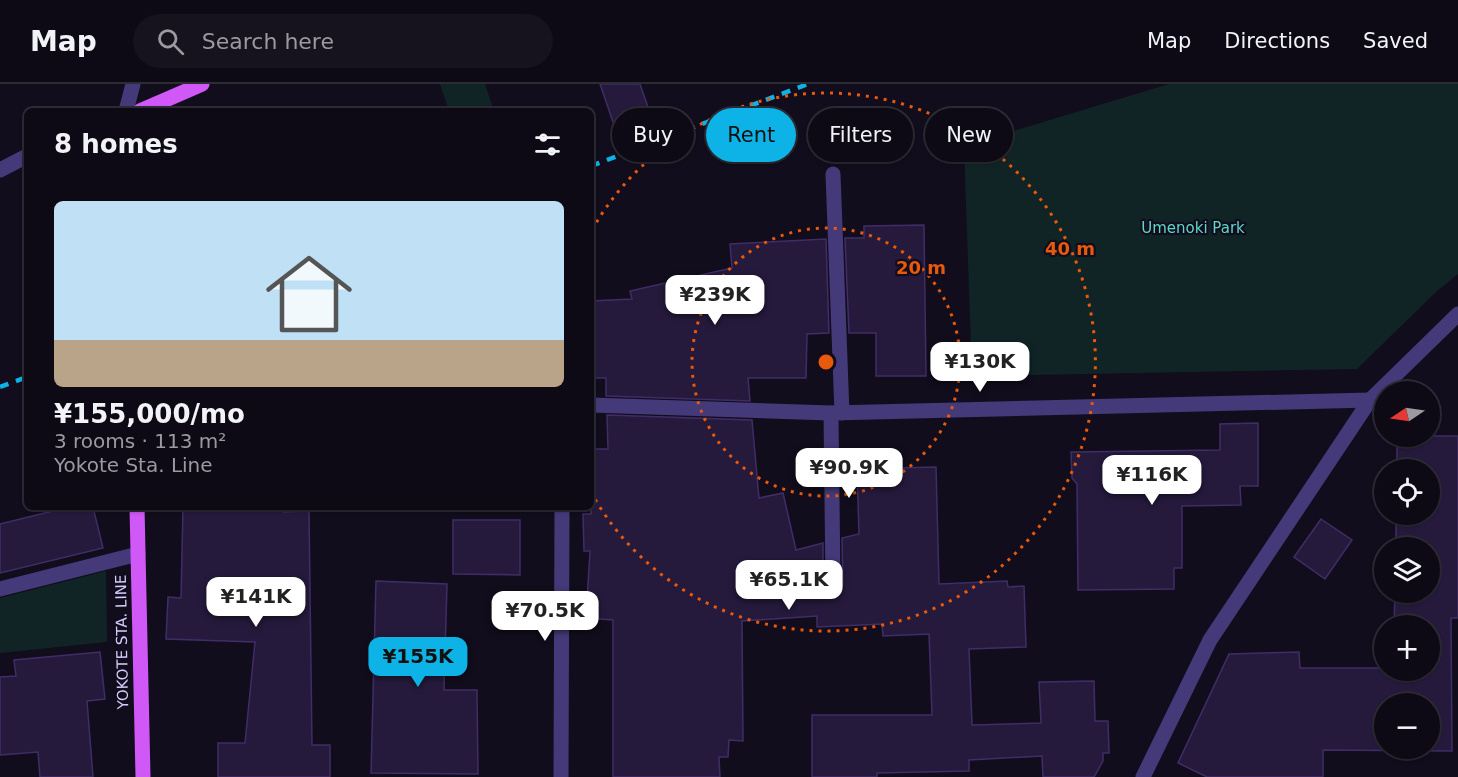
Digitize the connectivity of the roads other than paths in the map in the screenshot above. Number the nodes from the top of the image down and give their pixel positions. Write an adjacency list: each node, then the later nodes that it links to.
1 (124, 84): 4 (street)
2 (133, 84): 5 (street)
3 (202, 84): 6 (main road)
4 (126, 108)
5 (127, 108)
6 (147, 108)
7 (24, 158): 8 (street)
8 (0, 170)
9 (833, 174): 13 (street)
10 (1458, 314): 11 (street)
11 (1370, 400): 13 (street); 21 (street)
12 (594, 405): 13 (street)
13 (837, 413): 17 (street)
14 (137, 510): 16 (main road, YOKOTE STA. LINE)
15 (562, 510): 20 (street)
16 (138, 554): 18 (street); 19 (main road, YOKOTE STA. LINE)
17 (833, 584)
18 (0, 589)
19 (143, 777)
20 (561, 777)
21 (1143, 777)

